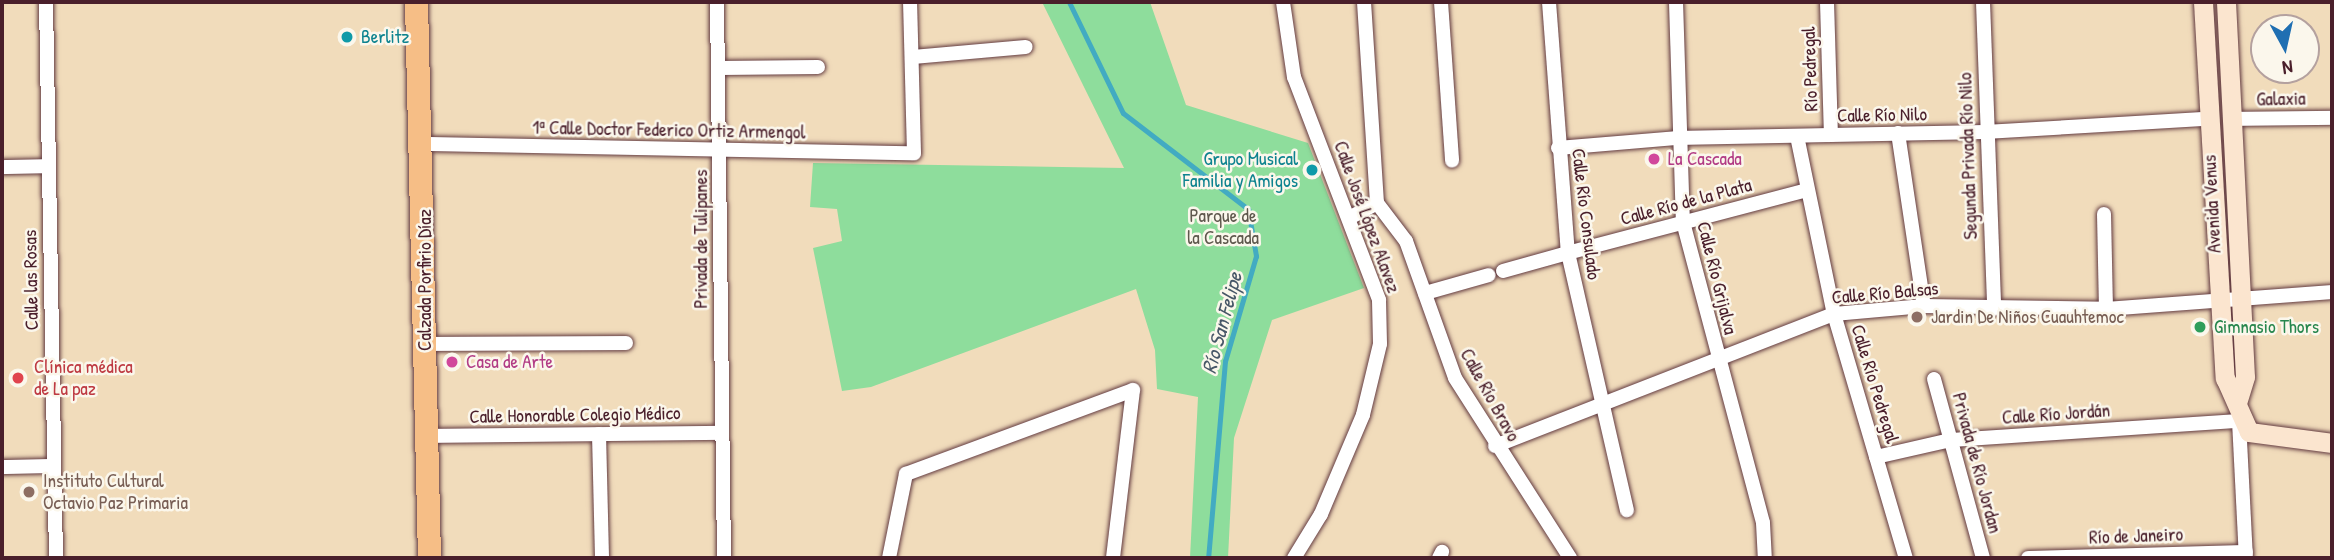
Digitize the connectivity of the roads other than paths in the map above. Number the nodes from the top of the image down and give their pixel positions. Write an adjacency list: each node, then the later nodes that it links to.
1 (46, 2): 30 (street, Calle las Rosas)
2 (416, 2): 26 (main road, Calzada Porfirio Díaz)
3 (717, 2): 17 (street, Privada de Tulipanes)
4 (911, 2): 15 (street)
5 (1283, 2): 35 (street, Calle José López Alavez)
6 (1364, 2): 33 (street)
7 (1441, 2): 29 (street)
8 (1549, 2): 27 (street, Calle Río Consulado)
9 (1676, 2): 25 (street, Calle Río Grijalva)
10 (1827, 2): 24 (street, Río Pedregal)
11 (1983, 2): 21 (street, Segunda Privada Río Nilo)
12 (2203, 2): 19 (main road, Avenida Venus)
13 (2226, 2): 20 (main road, Avenida Venus)
14 (1026, 47): 15 (street)
15 (913, 57): 28 (street, 1ª Calle Doctor Federico Ortiz Armengol)
16 (818, 67): 17 (street)
17 (720, 68): 28 (street, Privada de Tulipanes)
18 (2332, 118): 20 (street, Galaxia)
19 (2207, 119): 21 (street, Calle Río Nilo); 41 (main road, Avenida Venus)
20 (2230, 119): 40 (main road, Avenida Venus)
21 (1985, 132): 22 (street, Calle Río Nilo); 44 (street, Segunda Privada Río Nilo)
22 (1898, 133): 24 (street, Calle Río Nilo); 42 (street)
23 (1797, 135): 24 (street, Calle Río Nilo); 25 (street, Calle Río Nilo); 32 (street, Calle Río Pedregal)
24 (1831, 135)
25 (1676, 138): 27 (street, Calle Río Nilo); 36 (street, Calle Río Grijalva)
26 (424, 144): 28 (street, 1ª Calle Doctor Federico Ortiz Armengol); 47 (main road, Calzada Porfirio Díaz)
27 (1558, 148): 37 (street, Calle Río Consulado)
28 (720, 151): 53 (street, Privada de Tulipanes)
29 (1452, 161)
30 (48, 166): 31 (street); 59 (street, Calle las Rosas)
31 (2, 167)
32 (1807, 190): 36 (street, Calle Río de la Plata); 45 (street, Calle Río Pedregal)
33 (1377, 203): 35 (street); 39 (street, Calle Río Bravo)
34 (2104, 214): 43 (street)
35 (1349, 218): 69 (street, Calle José López Alavez)
36 (1683, 222): 37 (street, Calle Río de la Plata); 48 (street, Calle Río Grijalva)
37 (1572, 252): 39 (street, Calle Río de la Plata); 50 (street, Calle Río Consulado)
38 (2332, 292): 40 (street, Calle Río Balsas)
39 (1424, 293): 57 (street, Calle Río Bravo)
40 (2239, 296): 41 (street, Calle Río Balsas); 51 (main road, Avenida Venus)
41 (2217, 298): 43 (street, Calle Río Balsas); 51 (main road, Avenida Venus)
42 (1924, 306): 44 (street, Calle Río Balsas); 45 (street, Calle Río Balsas)
43 (2106, 309): 44 (street, Calle Río Balsas)
44 (1994, 310)
45 (1834, 314): 48 (street, Calle Río Balsas); 58 (street, Calle Río Pedregal)
46 (626, 343): 47 (street)
47 (425, 344): 54 (main road, Calzada Porfirio Díaz)
48 (1717, 355): 50 (street, Calle Río Balsas); 71 (street, Calle Río Grijalva)
49 (1934, 379): 55 (street, Privada de Río Jordan)
50 (1601, 400): 57 (street, Calle Río Balsas); 61 (street, Calle Río Consulado)
51 (2238, 412): 55 (street, Calle Río Jordán); 56 (main road); 62 (street)
52 (600, 433): 53 (street, Calle Honorable Colegio Médico); 54 (street, Calle Honorable Colegio Médico); 65 (street)
53 (722, 433): 66 (street, Privada de Tulipanes)
54 (428, 436): 64 (main road, Calzada Porfirio Díaz)
55 (1951, 440): 58 (street, Calle Río Jordán); 73 (street, Privada de Río Jordan)
56 (2332, 443)
57 (1495, 446): 70 (street, Calle Río Bravo)
58 (1876, 457): 72 (street, Calle Río Pedregal)
59 (54, 466): 60 (street); 63 (street, Calle las Rosas)
60 (2, 467)
61 (1627, 510)
62 (2246, 555): 74 (street, Río de Janeiro)
63 (56, 558)
64 (429, 558)
65 (602, 558)
66 (724, 558)
67 (889, 558): 68 (street)
68 (1112, 558)
69 (1294, 558)
70 (1570, 558)
71 (1765, 558)
72 (1906, 558)
73 (1983, 558)
74 (2028, 558)

